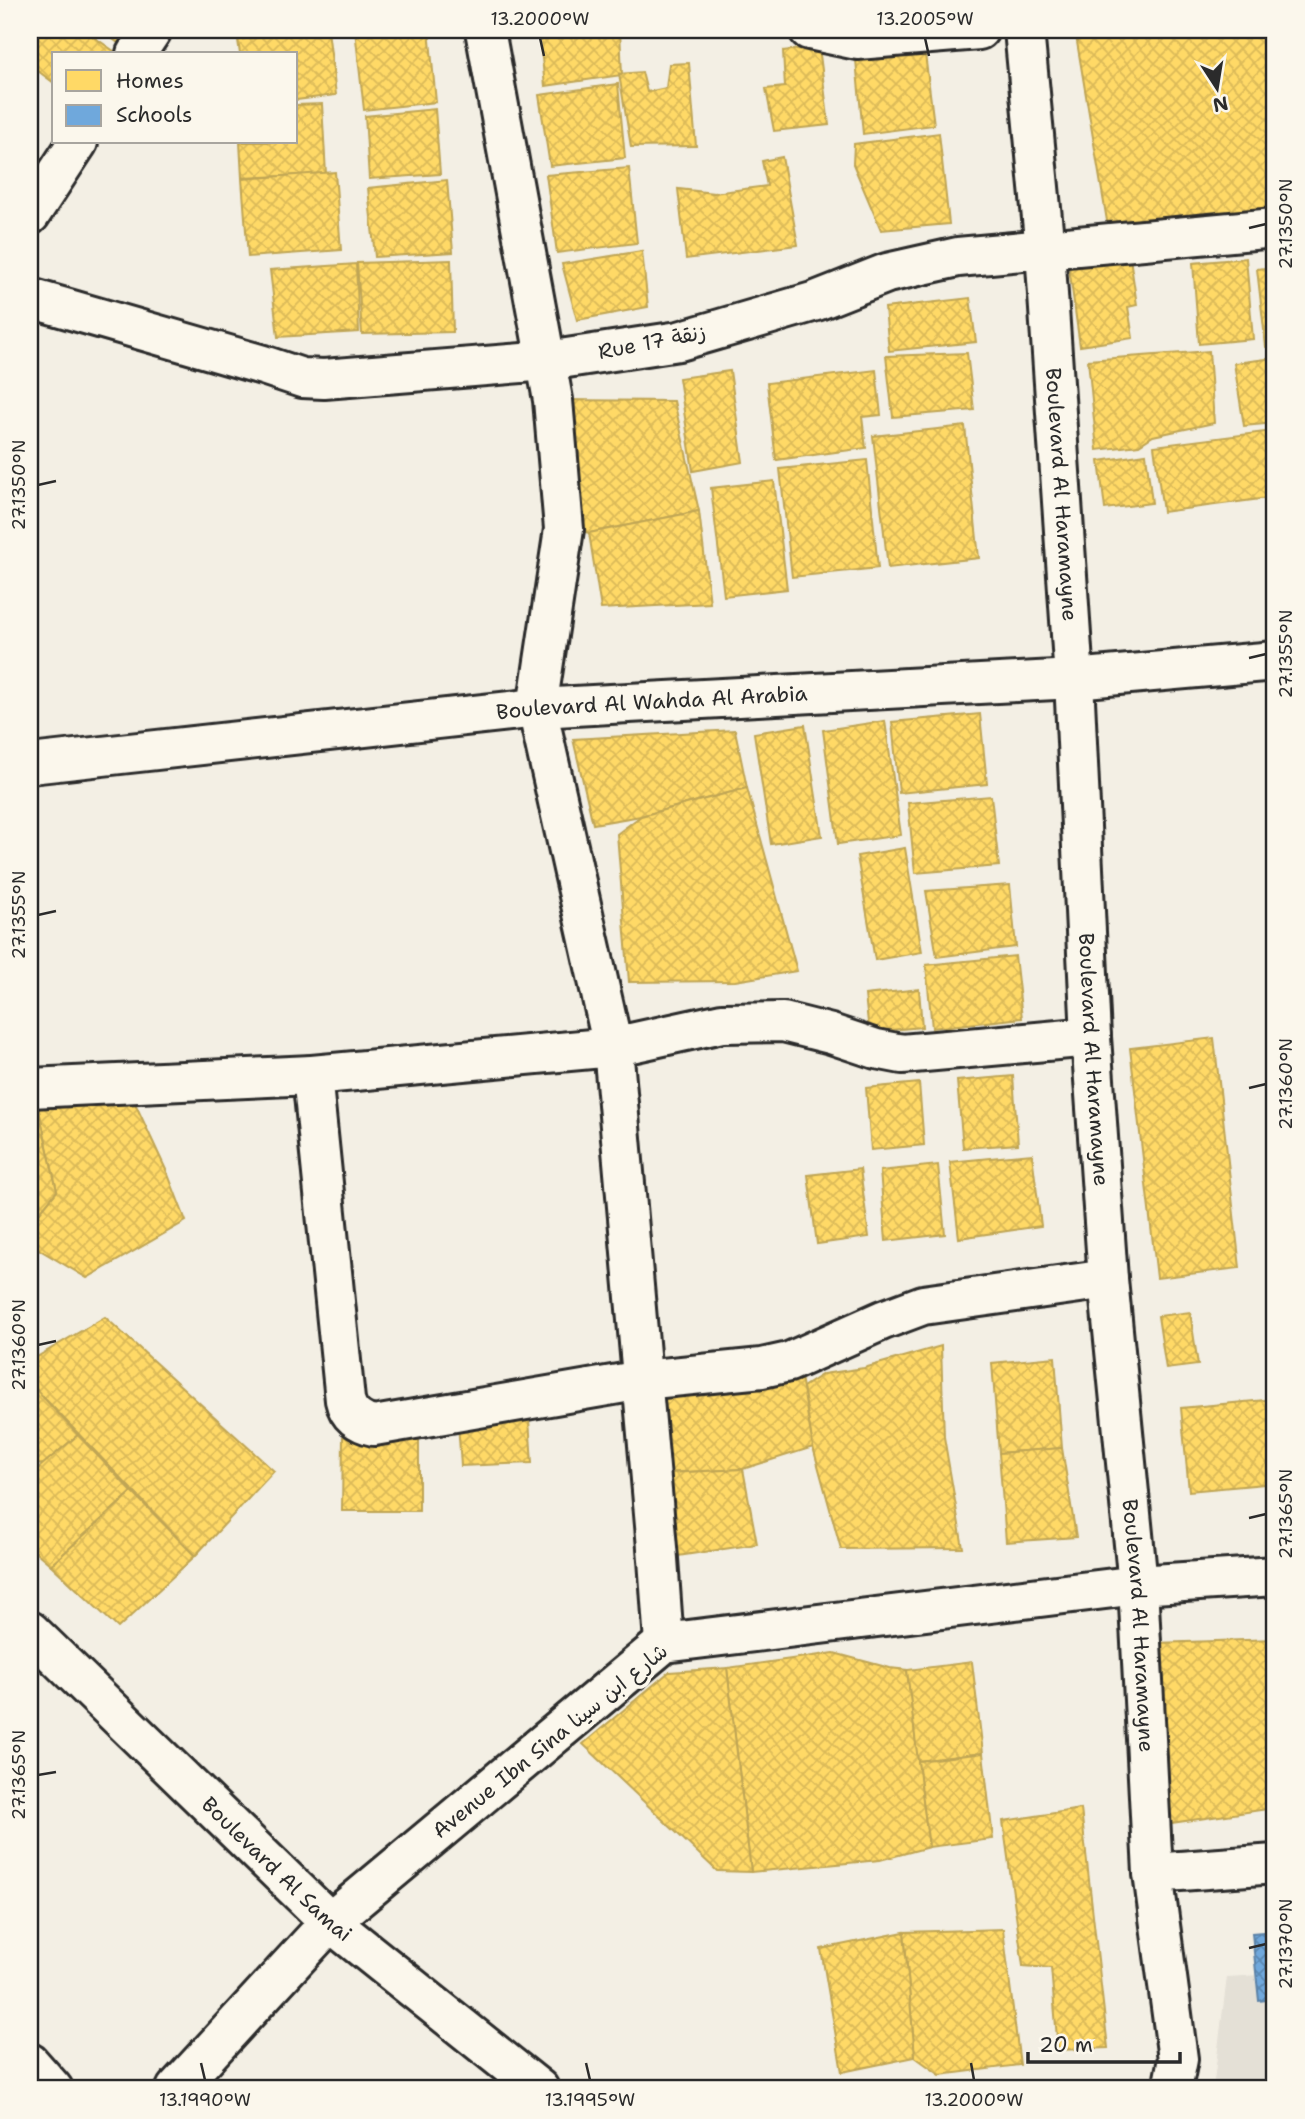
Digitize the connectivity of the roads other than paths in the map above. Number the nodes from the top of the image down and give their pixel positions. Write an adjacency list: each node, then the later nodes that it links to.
1 (152, 30): 6 (street)
2 (485, 30): 12 (street)
3 (809, 30): 4 (street)
4 (979, 30)
5 (1024, 30): 10 (street, Boulevard Al Haramayne)
6 (137, 52)
7 (77, 144): 8 (street)
8 (30, 215)
9 (1275, 228): 10 (street, Rue 17 زنقة)
10 (1045, 250): 12 (street, Rue 17 زنقة); 14 (street, Boulevard Al Haramayne)
11 (30, 298): 12 (street, Rue 17 زنقة)
12 (547, 360): 15 (street)
13 (1275, 661): 14 (street, Boulevard Al Wahda Al Arabia)
14 (1074, 679): 15 (street, Boulevard Al Wahda Al Arabia); 17 (street, Boulevard Al Haramayne)
15 (537, 708): 16 (street, Boulevard Al Wahda Al Arabia); 18 (street)
16 (30, 764)
17 (1091, 1037): 18 (street); 21 (street, Boulevard Al Haramayne)
18 (613, 1047): 19 (street); 22 (street)
19 (312, 1075): 20 (street); 22 (street)
20 (30, 1088)
21 (1108, 1279): 22 (street); 24 (street, Boulevard Al Haramayne)
22 (642, 1380): 26 (street)
23 (1275, 1576): 24 (street, Avenue Ibn Sina شارع ابن سينا)
24 (1138, 1584): 26 (street, Avenue Ibn Sina شارع ابن سينا); 28 (street, Boulevard Al Haramayne)
25 (30, 1631): 29 (street, Boulevard Al Samai)
26 (664, 1643): 29 (street, Avenue Ibn Sina شارع ابن سينا)
27 (1275, 1864): 28 (street)
28 (1153, 1873): 34 (street, Boulevard Al Haramayne)
29 (330, 1922): 32 (street, Avenue Ibn Sina شارع ابن سينا); 33 (street, Boulevard Al Samai)
30 (30, 2063): 31 (street)
31 (53, 2089)
32 (176, 2089)
33 (539, 2089)
34 (1172, 2089)

